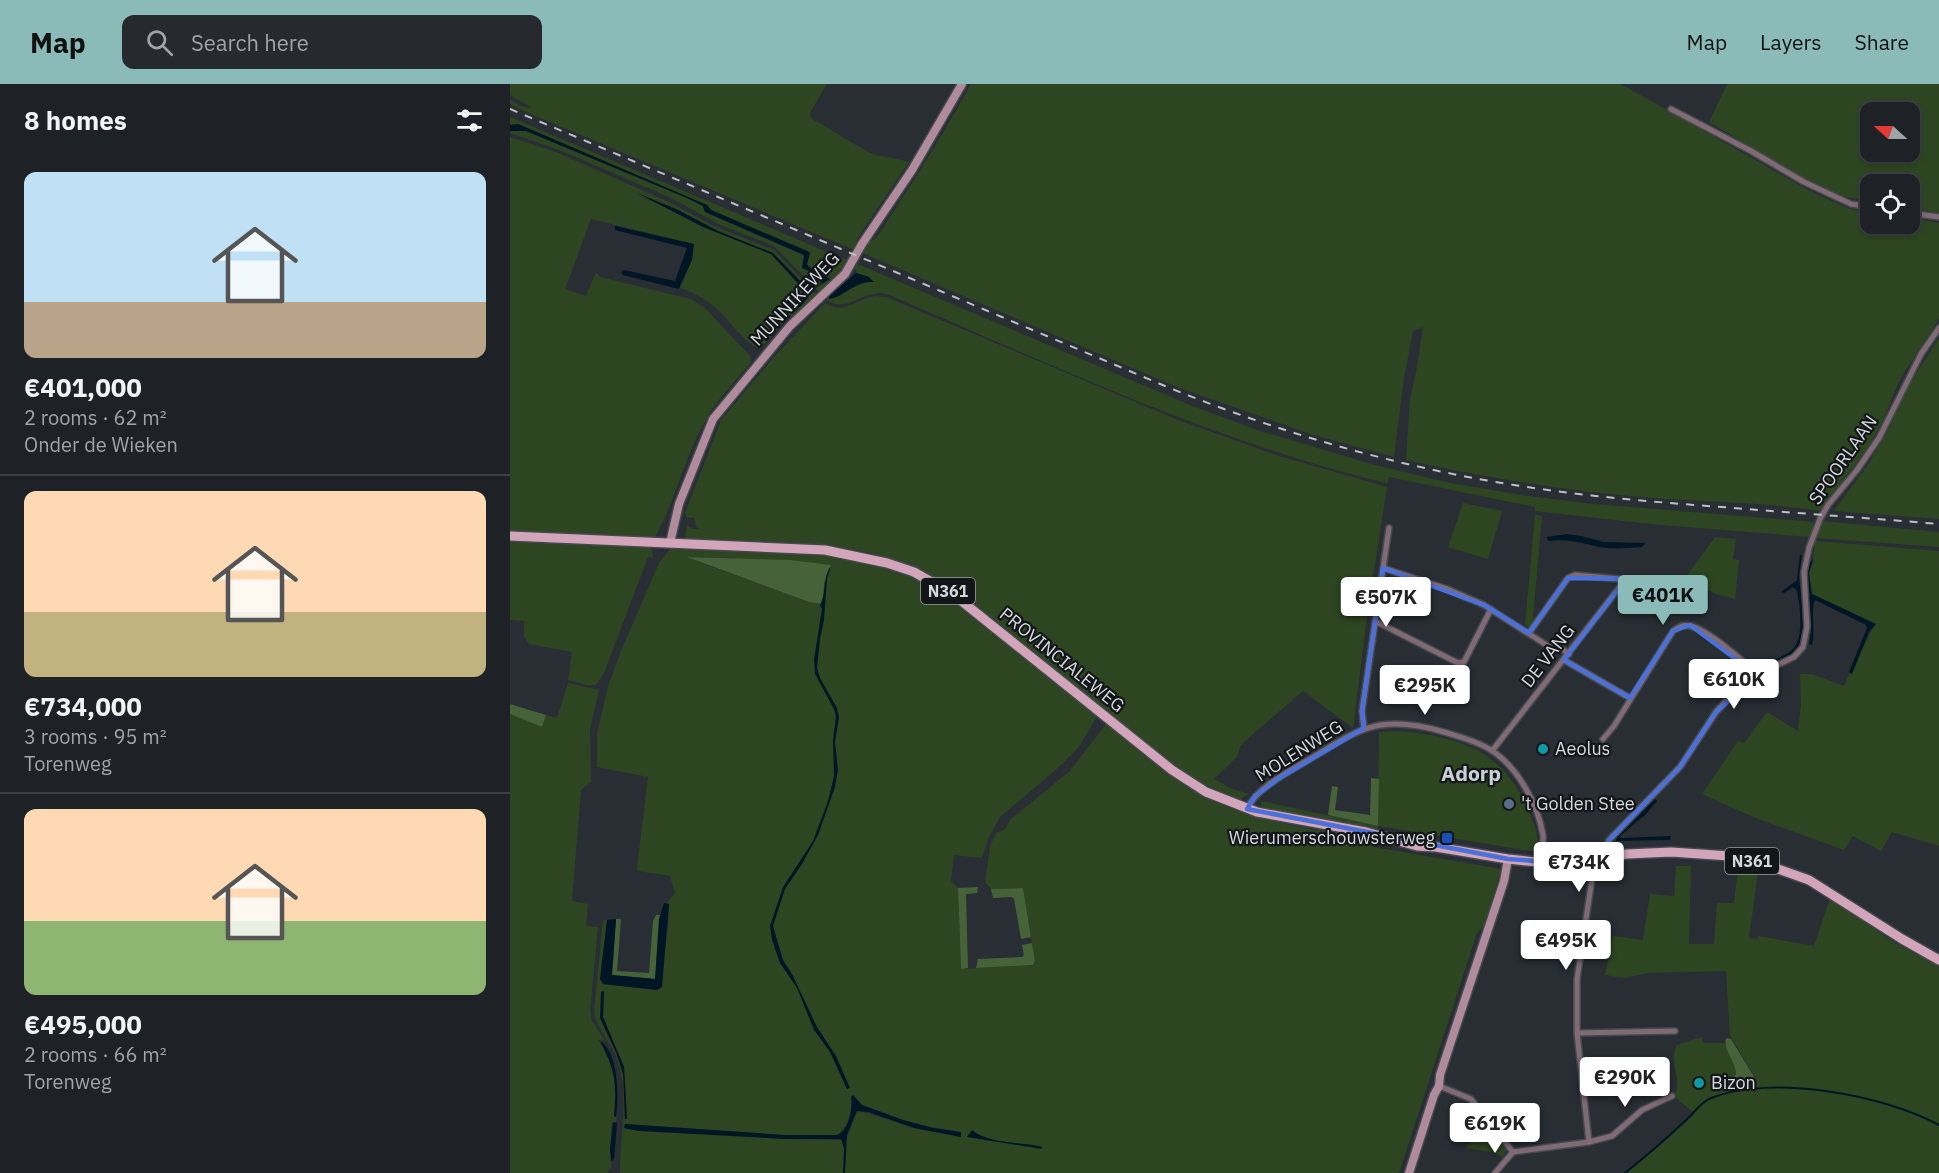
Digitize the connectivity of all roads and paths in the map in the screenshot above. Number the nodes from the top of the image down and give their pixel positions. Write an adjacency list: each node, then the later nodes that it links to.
1 (962, 84): 9 (street, MUNNIKEWEG)
2 (1671, 109): 3 (street)
3 (1860, 205)
4 (1920, 214): 5 (street)
5 (1939, 217)
6 (1939, 328): 18 (street, SPOORLAAN)
7 (1389, 528): 10 (street)
8 (510, 536): 9 (main road, PROVINCIALEWEG / N361)
9 (670, 543): 23 (main road, PROVINCIALEWEG / N361)
10 (1383, 568): 13 (street); 14 (street)
11 (1626, 579): 12 (street, DE VANG); 15 (street, DE VANG); 16 (street, DE VANG)
12 (1653, 582)
13 (1491, 609): 14 (street); 15 (street)
14 (1375, 621): 20 (street)
15 (1529, 633): 16 (street)
16 (1569, 654): 17 (street, DE VANG)
17 (1564, 660): 19 (street); 22 (street, DE VANG)
18 (1757, 675): 19 (street); 24 (street, SPOORLAAN)
19 (1630, 698): 21 (street)
20 (1364, 728): 22 (street, MOLENWEG); 23 (street, MOLENWEG)
21 (1603, 738)
22 (1492, 751): 27 (street, MOLENWEG)
23 (1247, 809): 25 (main road, PROVINCIALEWEG / N361)
24 (1606, 857): 26 (main road, PROVINCIALEWEG / N361); 28 (main road, PROVINCIALEWEG / N361)
25 (1508, 859): 27 (main road, PROVINCIALEWEG / N361); 31 (street)
26 (1595, 859): 27 (main road, PROVINCIALEWEG / N361); 30 (street)
27 (1540, 862)
28 (1939, 960)
29 (1675, 1031): 30 (street)
30 (1577, 1033): 33 (street)
31 (1439, 1086): 34 (street); 35 (street)
32 (1672, 1096): 33 (street)
33 (1589, 1142): 34 (street)
34 (1513, 1152): 36 (street)
35 (1408, 1173)
36 (1495, 1173)

